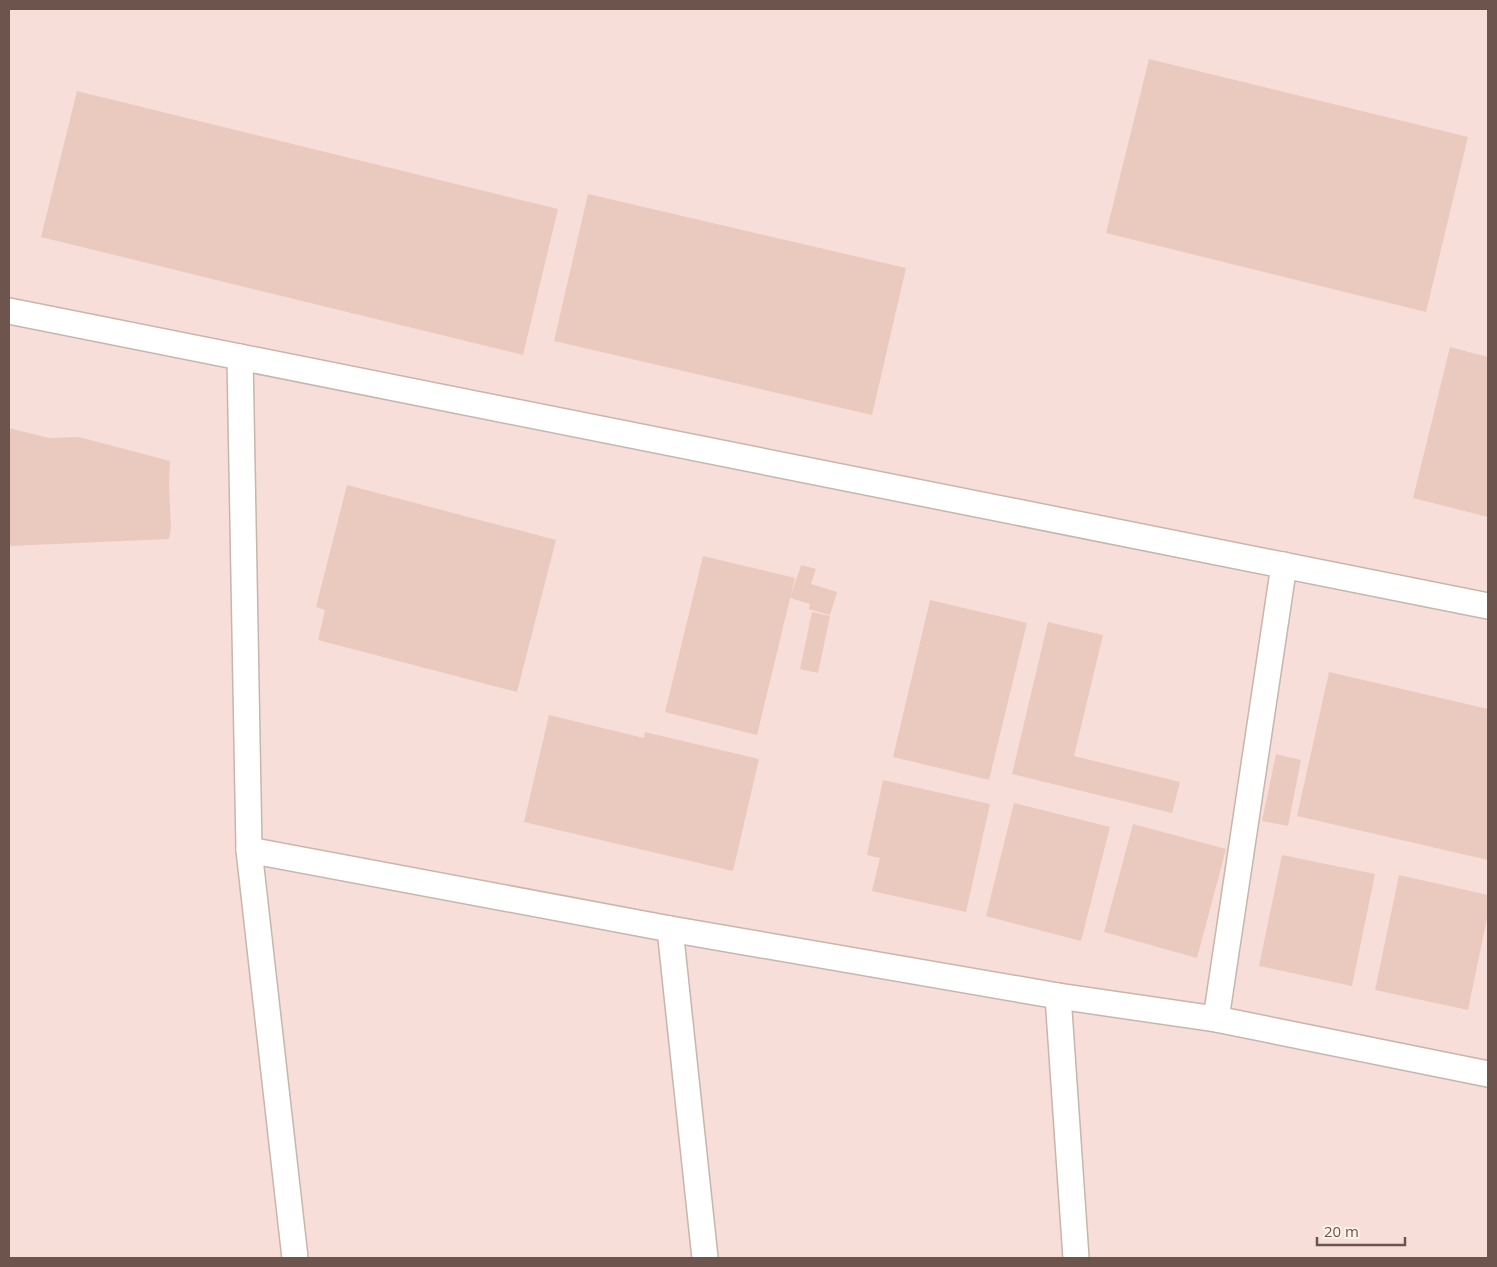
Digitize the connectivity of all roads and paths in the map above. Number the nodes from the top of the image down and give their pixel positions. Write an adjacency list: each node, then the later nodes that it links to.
1 (9, 311): 2 (street)
2 (240, 357): 3 (street); 5 (street)
3 (1284, 565): 4 (street); 8 (street)
4 (1488, 606)
5 (249, 850): 6 (street); 10 (street)
6 (670, 929): 7 (street); 11 (street)
7 (1058, 996): 8 (street); 12 (street)
8 (1216, 1019): 9 (street)
9 (1488, 1074)
10 (294, 1258)
11 (705, 1258)
12 (1076, 1258)

